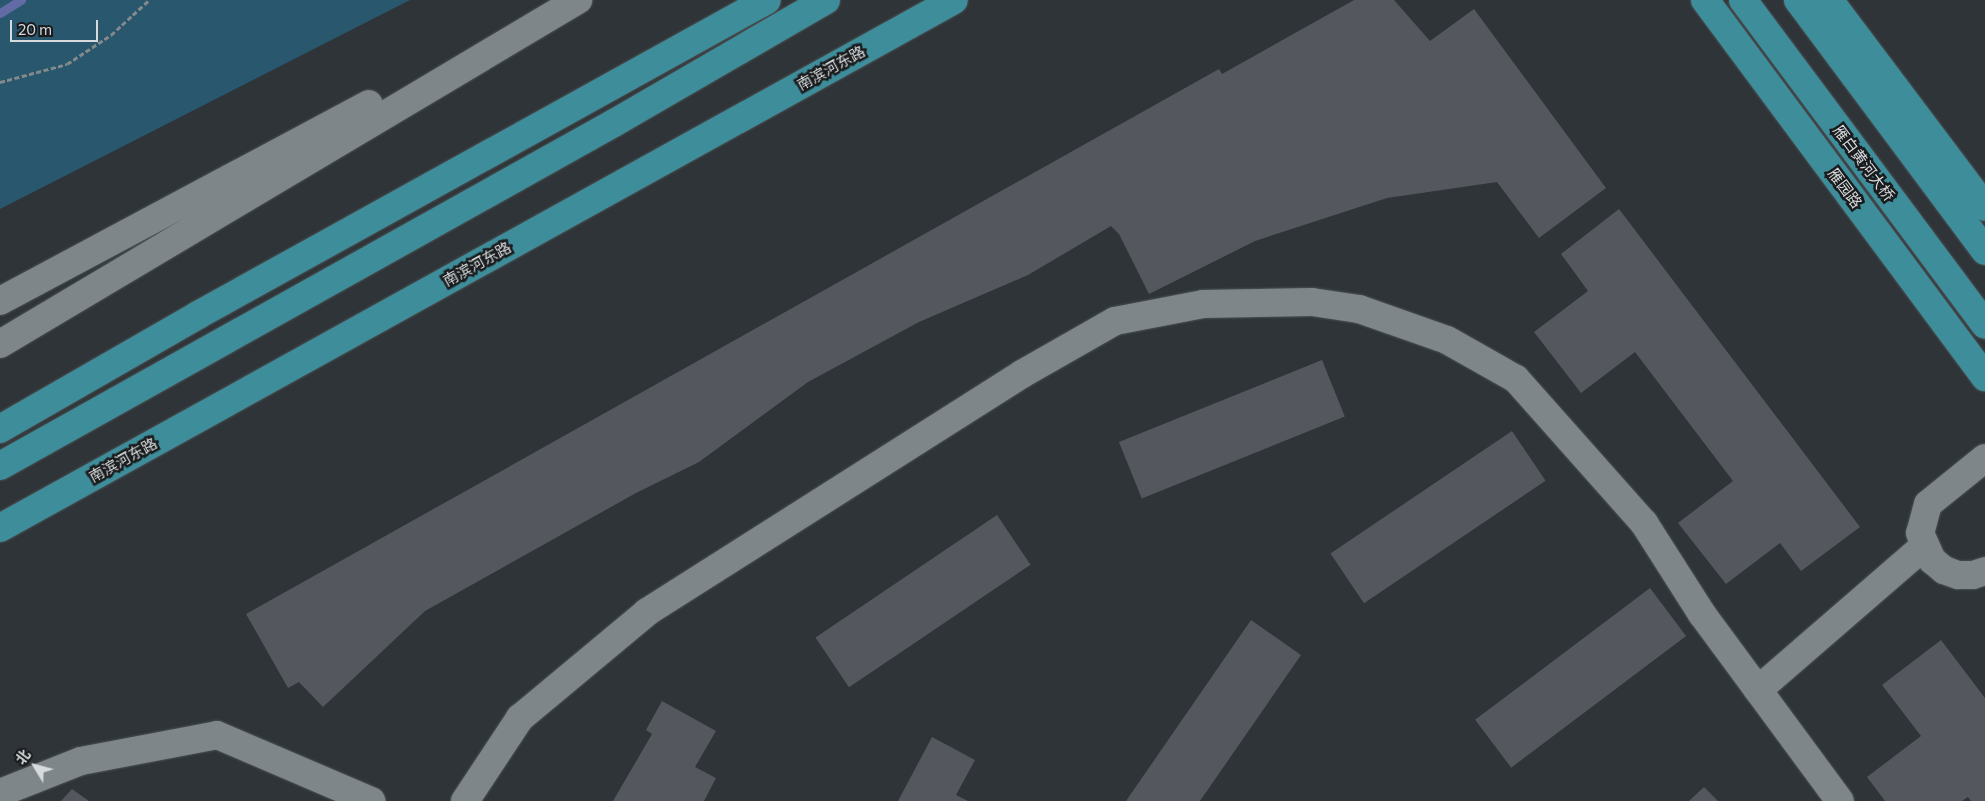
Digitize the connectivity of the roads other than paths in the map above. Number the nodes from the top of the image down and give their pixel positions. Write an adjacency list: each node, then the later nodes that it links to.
1 (564, 0): 12 (street)
2 (578, 0): 14 (street)
3 (766, 0): 16 (main road)
4 (826, 0): 18 (main road)
5 (954, 0): 19 (main road, 南滨河东路)
6 (1705, 0): 15 (main road, 雁园路)
7 (1743, 0): 13 (main road, 雁白黄河大桥)
8 (1798, 0): 11 (main road)
9 (1829, 0): 10 (main road)
10 (1985, 207)
11 (1985, 251)
12 (0, 301)
13 (1985, 326)
14 (0, 344)
15 (1985, 377)
16 (0, 429)
17 (1985, 458): 20 (street)
18 (0, 466)
19 (0, 528)
20 (1924, 547): 21 (street); 22 (street)
21 (1985, 571)
22 (1758, 690): 25 (street); 26 (street)
23 (0, 793): 24 (street)
24 (371, 801)
25 (464, 801)
26 (1840, 801)

